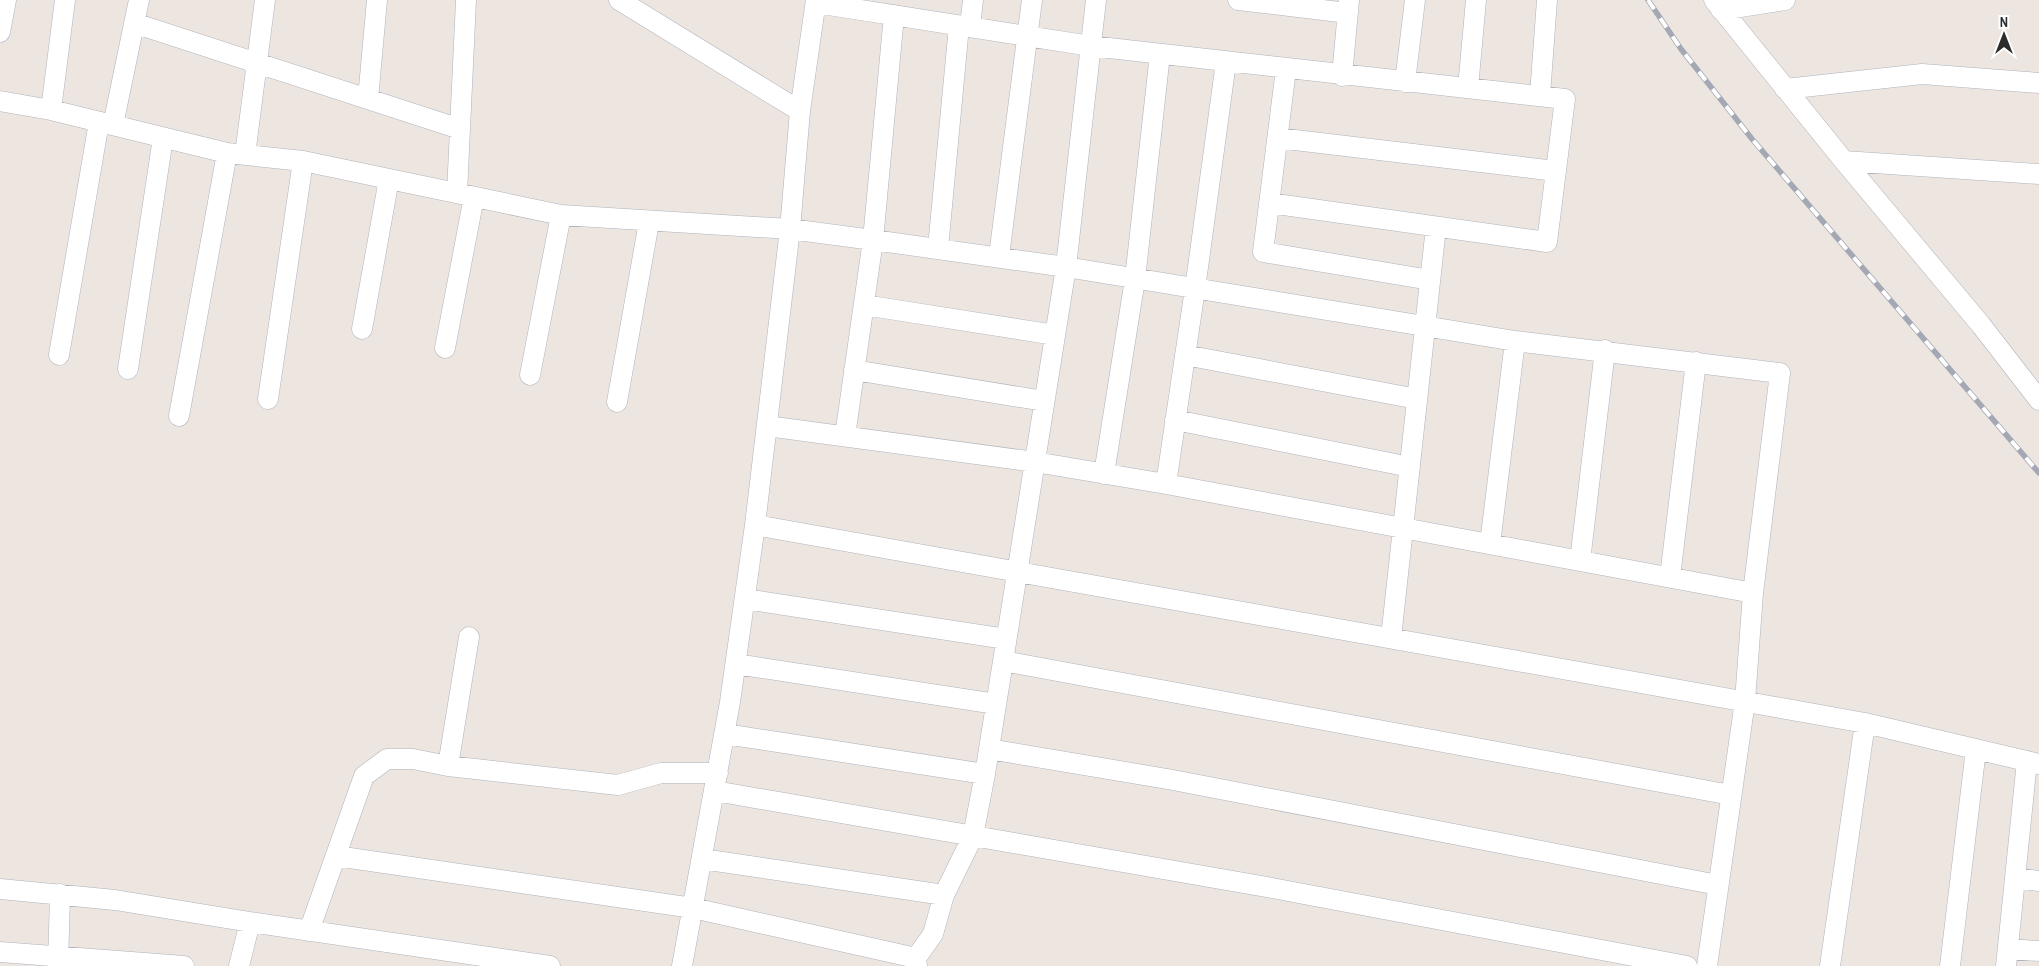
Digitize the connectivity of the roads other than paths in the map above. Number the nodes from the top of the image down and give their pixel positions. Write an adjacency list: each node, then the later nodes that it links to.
1 (6, 0): 23 (street)
2 (65, 0): 38 (street)
3 (139, 0): 21 (street)
4 (265, 0): 28 (street)
5 (377, 0): 36 (street)
6 (466, 0): 41 (street)
7 (619, 0): 39 (street)
8 (973, 0): 22 (street)
9 (1032, 0): 24 (street)
10 (1096, 0): 25 (street)
11 (1238, 0): 18 (street)
12 (1415, 0): 31 (street)
13 (1476, 0): 33 (street)
14 (1547, 0): 35 (street)
15 (1785, 0): 17 (street)
16 (816, 1): 20 (street); 39 (street)
17 (1717, 5): 34 (street)
18 (1348, 7): 30 (street)
19 (918, 10): 20 (street); 22 (street)
20 (894, 15): 56 (street)
21 (134, 23): 28 (street); 40 (street)
22 (964, 26): 24 (street); 57 (street)
23 (0, 32)
24 (1029, 36): 25 (street); 58 (street)
25 (1091, 46): 26 (street); 59 (street)
26 (1160, 54): 27 (street); 60 (street)
27 (1226, 62): 29 (street); 62 (street)
28 (258, 64): 36 (street); 44 (street)
29 (1286, 69): 30 (street); 43 (street)
30 (1342, 76): 31 (street)
31 (1405, 82): 33 (street)
32 (2039, 83): 34 (street)
33 (1468, 88): 35 (street)
34 (1785, 89): 46 (street)
35 (1540, 95): 47 (street)
36 (368, 99): 41 (street)
37 (0, 101): 38 (street)
38 (51, 110): 40 (street)
39 (800, 111): 55 (street)
40 (106, 124): 42 (street); 70 (street)
41 (460, 129): 50 (street)
42 (163, 138): 44 (street); 73 (street)
43 (1278, 138): 47 (street); 51 (street)
44 (236, 154): 45 (street); 81 (street)
45 (303, 161): 49 (street); 76 (street)
46 (1844, 161): 48 (street); 78 (street)
47 (1556, 171): 54 (street)
48 (2039, 174)
49 (389, 179): 50 (street); 65 (street)
50 (466, 195): 52 (street); 68 (street)
51 (1269, 203): 54 (street); 61 (street)
52 (561, 215): 53 (street); 75 (street)
53 (649, 222): 55 (street); 80 (street)
54 (1436, 227): 61 (street)
55 (790, 229): 56 (street); 83 (street)
56 (873, 240): 57 (street); 63 (street)
57 (938, 248): 58 (street)
58 (999, 256): 59 (street)
59 (1066, 266): 60 (street); 66 (street)
60 (1135, 279): 62 (street); 87 (street)
61 (1430, 280): 64 (street)
62 (1195, 289): 64 (street); 71 (street)
63 (864, 305): 66 (street); 74 (street)
64 (1425, 327): 67 (street); 77 (street)
65 (362, 329)
66 (1055, 335): 79 (street)
67 (1515, 340): 69 (street); 91 (street)
68 (445, 348)
69 (1605, 350): 72 (street); 92 (street)
70 (59, 355)
71 (1185, 355): 77 (street); 82 (street)
72 (1696, 362): 94 (street); 95 (street)
73 (128, 369)
74 (854, 370): 79 (street); 84 (street)
75 (530, 376)
76 (268, 400)
77 (1417, 400): 86 (street)
78 (2039, 400)
79 (1044, 401): 85 (street)
80 (618, 402)
81 (179, 416)
82 (1175, 420): 86 (street); 88 (street)
83 (766, 426): 84 (street); 89 (street)
84 (845, 436): 85 (street)
85 (1035, 462): 87 (street); 93 (street)
86 (1410, 467): 90 (street)
87 (1104, 474): 88 (street)
88 (1166, 484): 90 (street)
89 (755, 525): 93 (street); 96 (street)
90 (1403, 528): 91 (street); 98 (street)
91 (1490, 544): 92 (street)
92 (1580, 561): 94 (street)
93 (1017, 572): 98 (street); 99 (street)
94 (1670, 577): 95 (street)
95 (1753, 593): 102 (street)
96 (745, 599): 99 (street); 101 (street)
97 (469, 637): 109 (street)
98 (1391, 638): 102 (street)
99 (1006, 639): 100 (street)
100 (1003, 661): 103 (street); 112 (street)
101 (736, 664): 103 (street); 105 (street)
102 (1745, 701): 104 (street); 112 (street)
103 (996, 704): 106 (street)
104 (1866, 723): 107 (street); 136 (street)
105 (725, 734): 110 (street); 111 (street)
106 (989, 749): 110 (street); 118 (street)
107 (1976, 749): 108 (street); 137 (street)
108 (2033, 762): 116 (street)
109 (448, 766): 111 (street); 114 (street)
110 (985, 774): 113 (street)
111 (716, 782): 113 (street); 115 (street)
112 (1731, 795): 118 (street)
113 (973, 836): 121 (street); 134 (street)
114 (336, 856): 122 (street); 124 (street)
115 (702, 859): 121 (street); 122 (street)
116 (2015, 878): 117 (street); 127 (street)
117 (2039, 880)
118 (1718, 885): 135 (street)
119 (0, 889): 120 (street)
120 (60, 894): 123 (street); 128 (street)
121 (944, 895): 129 (street)
122 (693, 908): 129 (street); 133 (street)
123 (250, 922): 124 (street); 131 (street)
124 (309, 931): 132 (street)
125 (2039, 951): 127 (street)
126 (0, 952): 128 (street)
127 (2007, 957)
128 (58, 961): 130 (street)
129 (916, 962)
130 (184, 966)
131 (239, 966)
132 (550, 966)
133 (682, 966)
134 (1687, 966)
135 (1707, 966)
136 (1830, 966)
137 (1950, 966)

